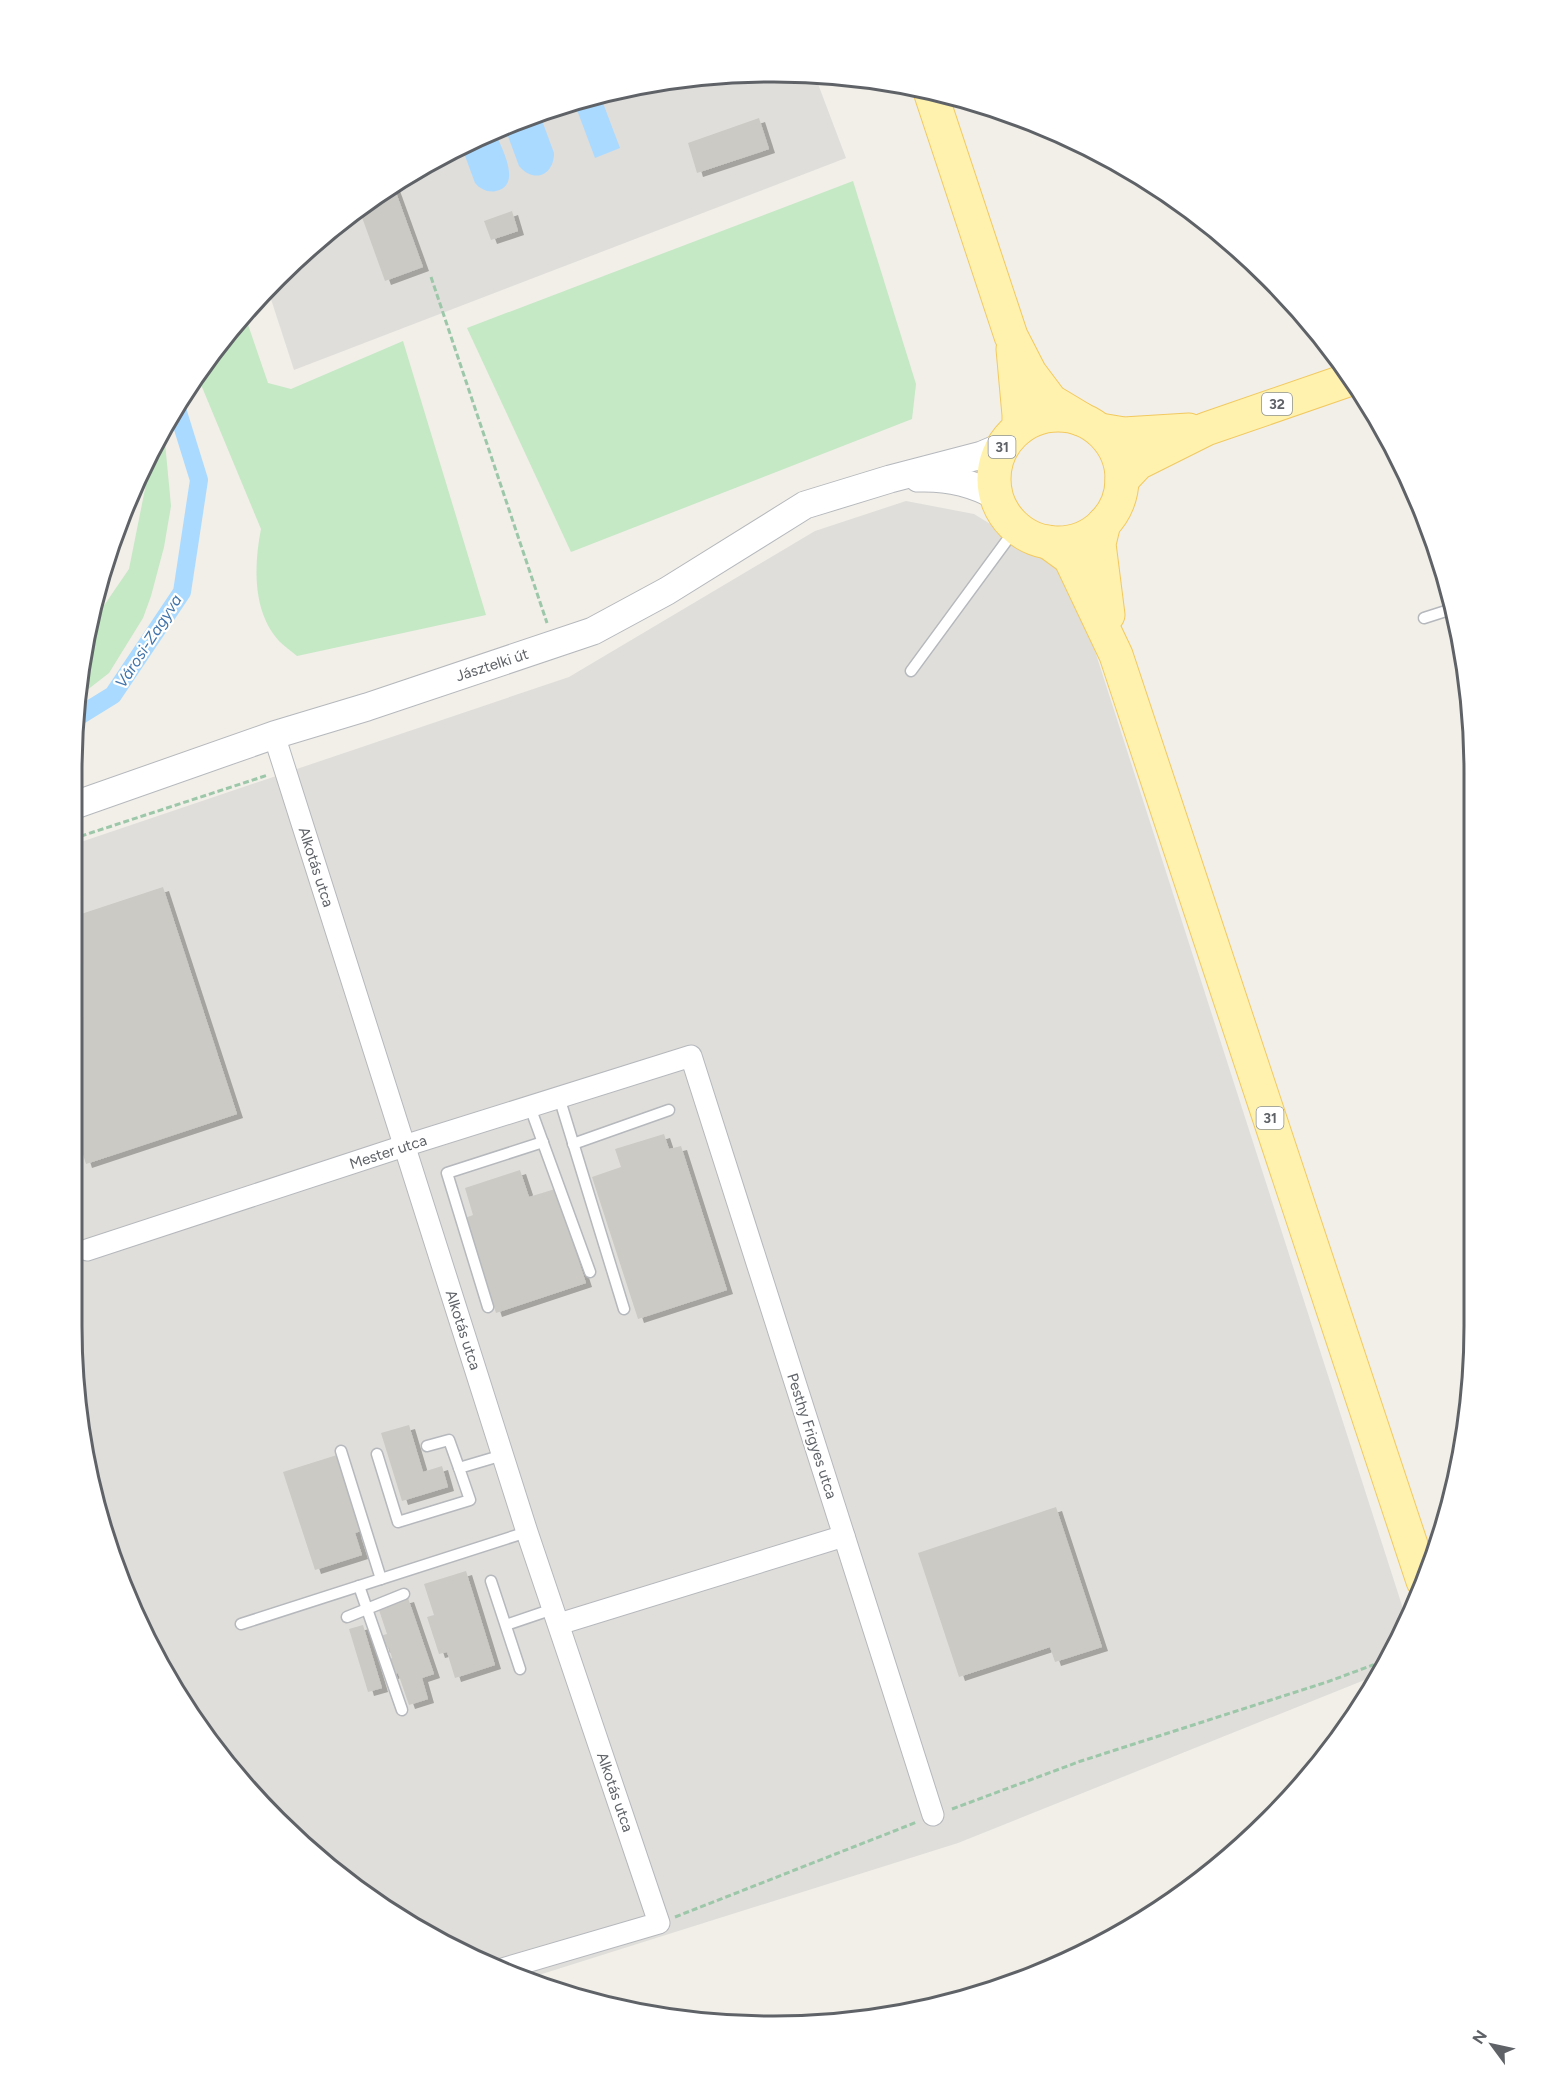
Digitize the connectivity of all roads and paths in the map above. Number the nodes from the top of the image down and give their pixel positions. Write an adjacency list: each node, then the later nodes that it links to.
1 (934, 102): 3 (main road, 31)
2 (430, 277): 16 (path)
3 (1011, 336): 5 (main road, 31); 7 (main road, 31)
4 (1342, 382): 6 (main road, 32)
5 (1091, 425): 6 (main road, 32); 7 (main road, 31); 9 (main road, 31)
6 (1206, 429): 9 (main road, 32)
7 (1011, 437): 8 (street, Jásztelki út); 10 (main road, 31)
8 (890, 479): 10 (street, Jásztelki út); 16 (street, Jásztelki út)
9 (1122, 480): 11 (main road, 31)
10 (996, 496): 12 (main road, 31)
11 (1104, 523): 13 (main road, 31); 17 (main road, 31)
12 (1017, 528): 13 (main road, 31); 18 (lane)
13 (1048, 542): 17 (main road, 31)
14 (1444, 612): 15 (lane)
15 (1424, 618)
16 (554, 644): 19 (street, Jásztelki út)
17 (1116, 655): 41 (main road, 31)
18 (911, 671)
19 (274, 735): 20 (street, Alkotás utca); 21 (street, Jásztelki út)
20 (284, 765): 22 (path); 29 (street, Alkotás utca)
21 (82, 802)
22 (82, 836)
23 (691, 1056): 24 (street, Mester utca); 40 (street, Pesthy Frigyes utca)
24 (559, 1097): 25 (street, Mester utca); 28 (lane)
25 (530, 1107): 27 (lane); 29 (street, Mester utca)
26 (669, 1110): 28 (lane)
27 (543, 1142): 31 (lane); 32 (lane)
28 (573, 1144): 33 (lane)
29 (404, 1146): 30 (street, Mester utca); 37 (street, Alkotás utca)
30 (87, 1251)
31 (590, 1272)
32 (488, 1307)
33 (624, 1309)
34 (427, 1446): 38 (lane)
35 (341, 1451): 42 (lane)
36 (377, 1454): 38 (lane)
37 (502, 1455): 38 (lane); 39 (street, Alkotás utca)
38 (459, 1468)
39 (527, 1532): 42 (lane); 48 (street, Alkotás utca)
40 (844, 1536): 48 (street); 54 (street, Pesthy Frigyes utca)
41 (1419, 1569)
42 (381, 1579): 44 (lane)
43 (491, 1581): 50 (lane)
44 (358, 1586): 46 (lane); 49 (lane)
45 (404, 1594): 46 (lane)
46 (366, 1608): 47 (lane); 53 (lane)
47 (346, 1617)
48 (556, 1617): 50 (lane); 55 (street, Alkotás utca)
49 (241, 1624)
50 (506, 1625): 52 (lane)
51 (1374, 1666): 54 (path)
52 (520, 1669)
53 (402, 1710)
54 (933, 1815): 55 (path)
55 (659, 1923): 56 (street)
56 (515, 1966)

